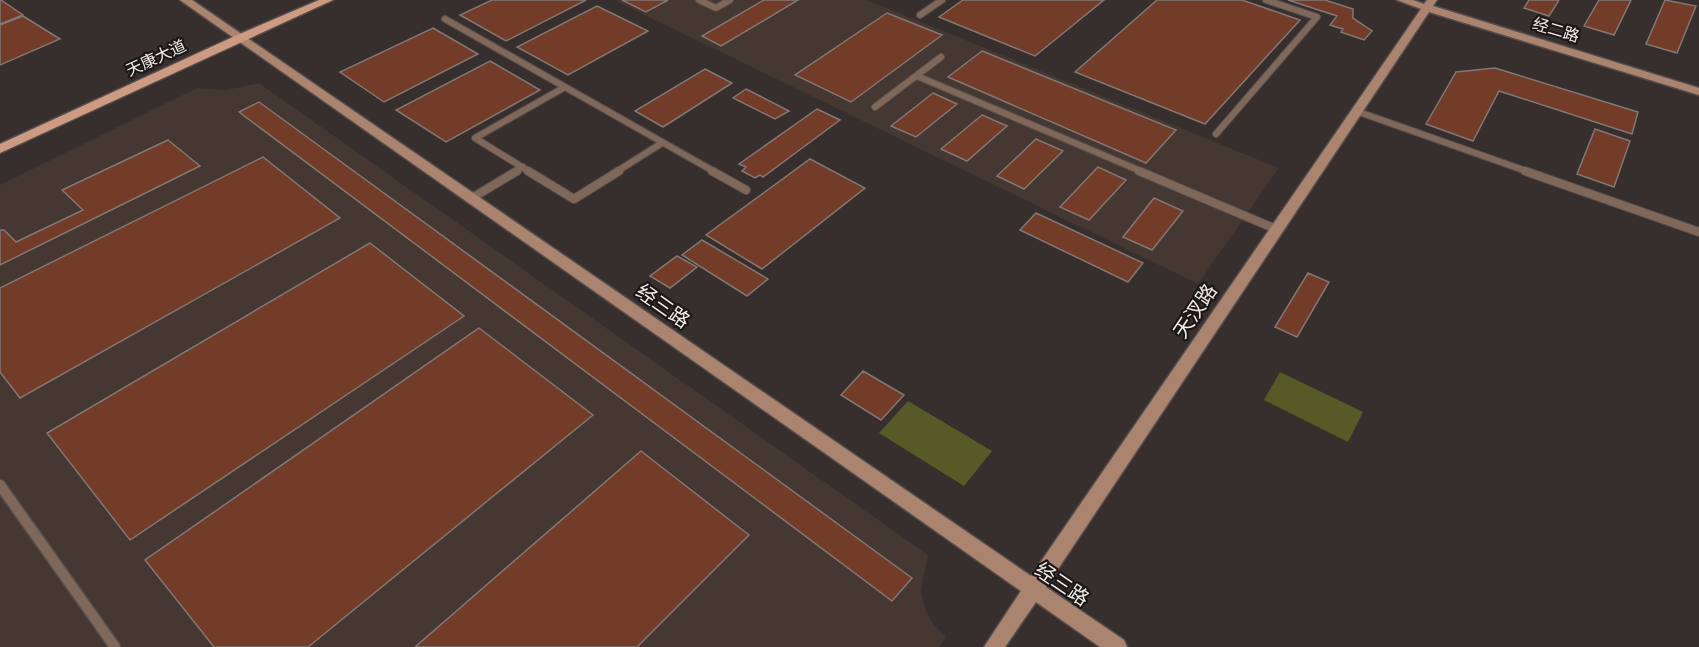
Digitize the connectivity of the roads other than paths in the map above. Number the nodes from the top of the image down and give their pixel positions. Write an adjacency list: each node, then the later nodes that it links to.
1 (185, 0): 12 (street, 经三路)
2 (311, 0): 12 (main road, 天康大道)
3 (328, 0): 12 (main road, 天康大道)
4 (699, 0): 5 (lane)
5 (730, 0)
6 (942, 0): 10 (lane)
7 (1266, 0): 20 (lane)
8 (1402, 0): 9 (street, 经二路)
9 (1428, 2): 15 (street, 经二路); 17 (street, 经二路); 19 (street, 天汊路)
10 (920, 15)
11 (445, 19): 16 (lane)
12 (236, 36): 21 (main road, 天康大道); 23 (main road, 天康大道); 26 (street, 经三路)
13 (941, 57): 14 (lane)
14 (917, 76): 18 (lane); 27 (lane)
15 (1699, 85)
16 (565, 87): 22 (lane); 24 (lane)
17 (1699, 92)
18 (875, 107)
19 (1356, 111): 27 (street, 天汊路); 28 (lane)
20 (1216, 134)
21 (0, 140)
22 (662, 143): 24 (lane); 25 (lane)
23 (0, 149)
24 (523, 167): 26 (lane)
25 (746, 190)
26 (472, 198): 30 (street, 经三路)
27 (1276, 229): 30 (street, 天汊路)
28 (1699, 232)
29 (0, 485): 31 (lane)
30 (1032, 590): 32 (street, 天汊路); 33 (street, 经三路)
31 (115, 647)
32 (994, 647)
33 (1117, 647)

